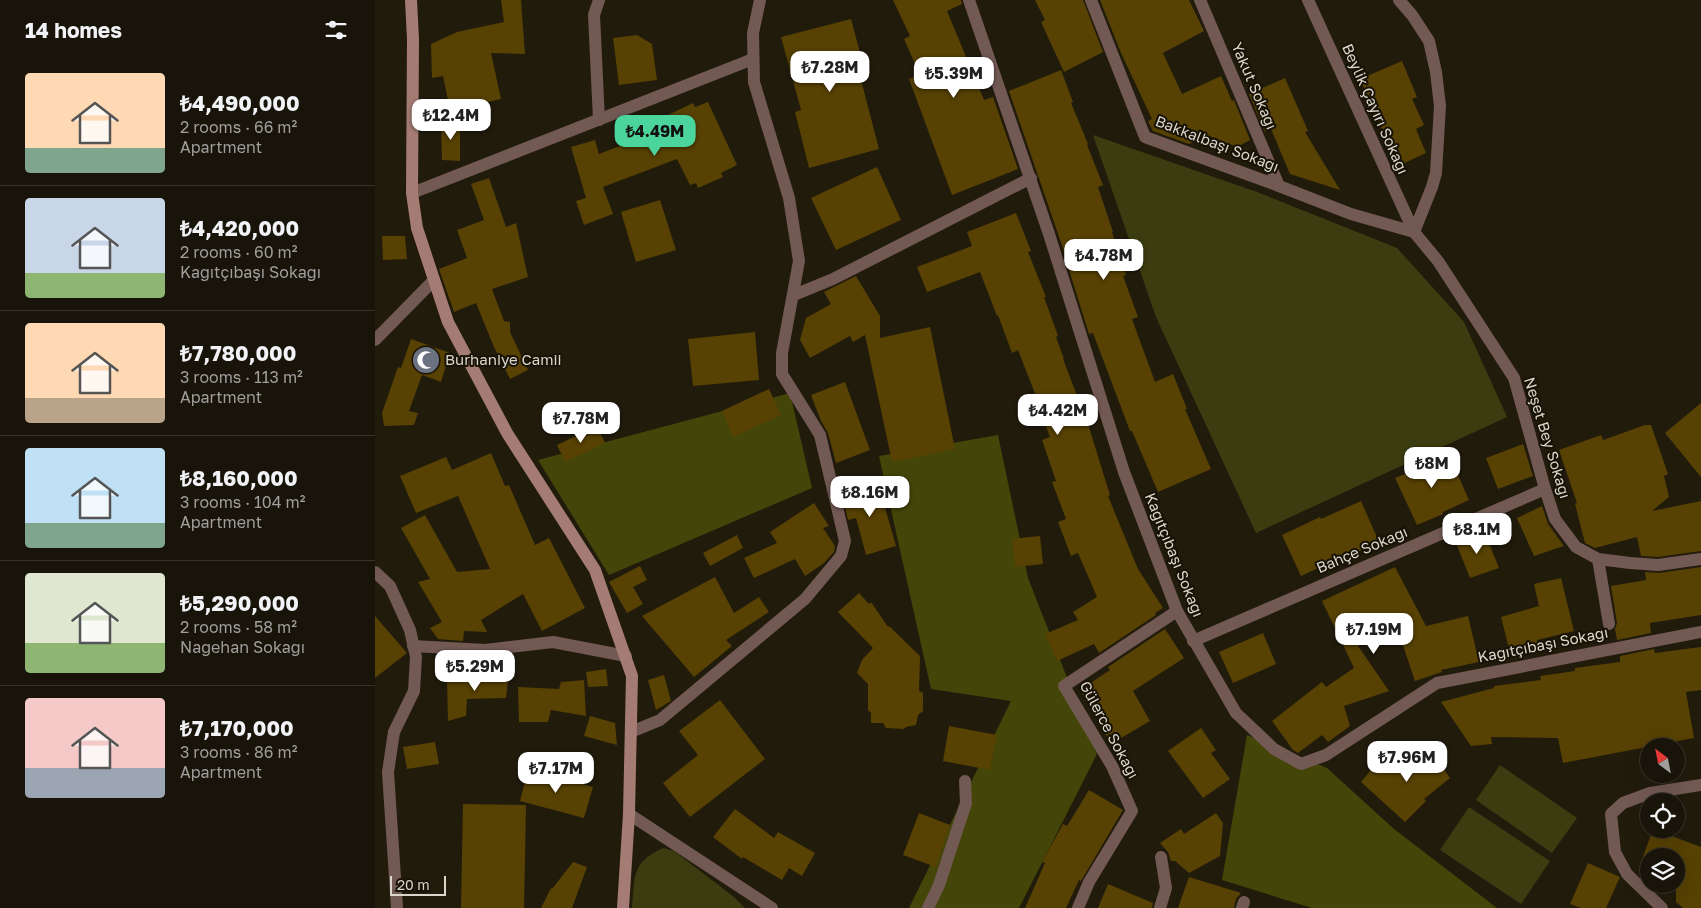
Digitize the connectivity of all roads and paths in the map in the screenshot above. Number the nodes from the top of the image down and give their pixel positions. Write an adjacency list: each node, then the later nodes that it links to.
1 (411, 0): 13 (main road)
2 (599, 0): 10 (street)
3 (760, 0): 9 (street)
4 (969, 0): 11 (street, Kağıtçıbaşı Sokağı)
5 (1091, 0): 12 (street, Bakkalbaşı Sokağı)
6 (1200, 0): 12 (street, Yakut Sokağı)
7 (1308, 0): 14 (street, Beylik Çayırı Sokağı)
8 (1399, 0): 14 (street)
9 (753, 59): 10 (street); 16 (street)
10 (599, 120): 13 (street)
11 (1031, 178): 16 (street); 22 (street, Kağıtçıbaşı Sokağı)
12 (1279, 186): 14 (street, Bakkalbaşı Sokağı)
13 (412, 194): 15 (main road)
14 (1414, 232): 18 (street, Neşet Bey Sokağı)
15 (434, 280): 17 (street); 27 (main road)
16 (794, 295): 28 (street)
17 (375, 340)
18 (1545, 490): 19 (street, Neşet Bey Sokağı); 25 (street, Bahçe Sokağı)
19 (1598, 559): 20 (street, Neşet Bey Sokağı); 23 (street)
20 (1701, 559)
21 (375, 572): 26 (street)
22 (1177, 611): 25 (street, Kağıtçıbaşı Sokağı); 37 (street, Gülerce Sokağı)
23 (1609, 624)
24 (1701, 632): 25 (street, Kağıtçıbaşı Sokağı)
25 (1193, 641)
26 (413, 646): 27 (street); 33 (street)
27 (626, 656): 28 (main road)
28 (631, 732): 31 (main road)
29 (965, 781): 36 (street)
30 (1701, 785): 39 (street)
31 (629, 814): 34 (main road); 35 (street)
32 (1161, 858): 38 (street)
33 (397, 908)
34 (623, 908)
35 (772, 908)
36 (928, 908)
37 (1077, 908)
38 (1159, 908)
39 (1662, 908)

